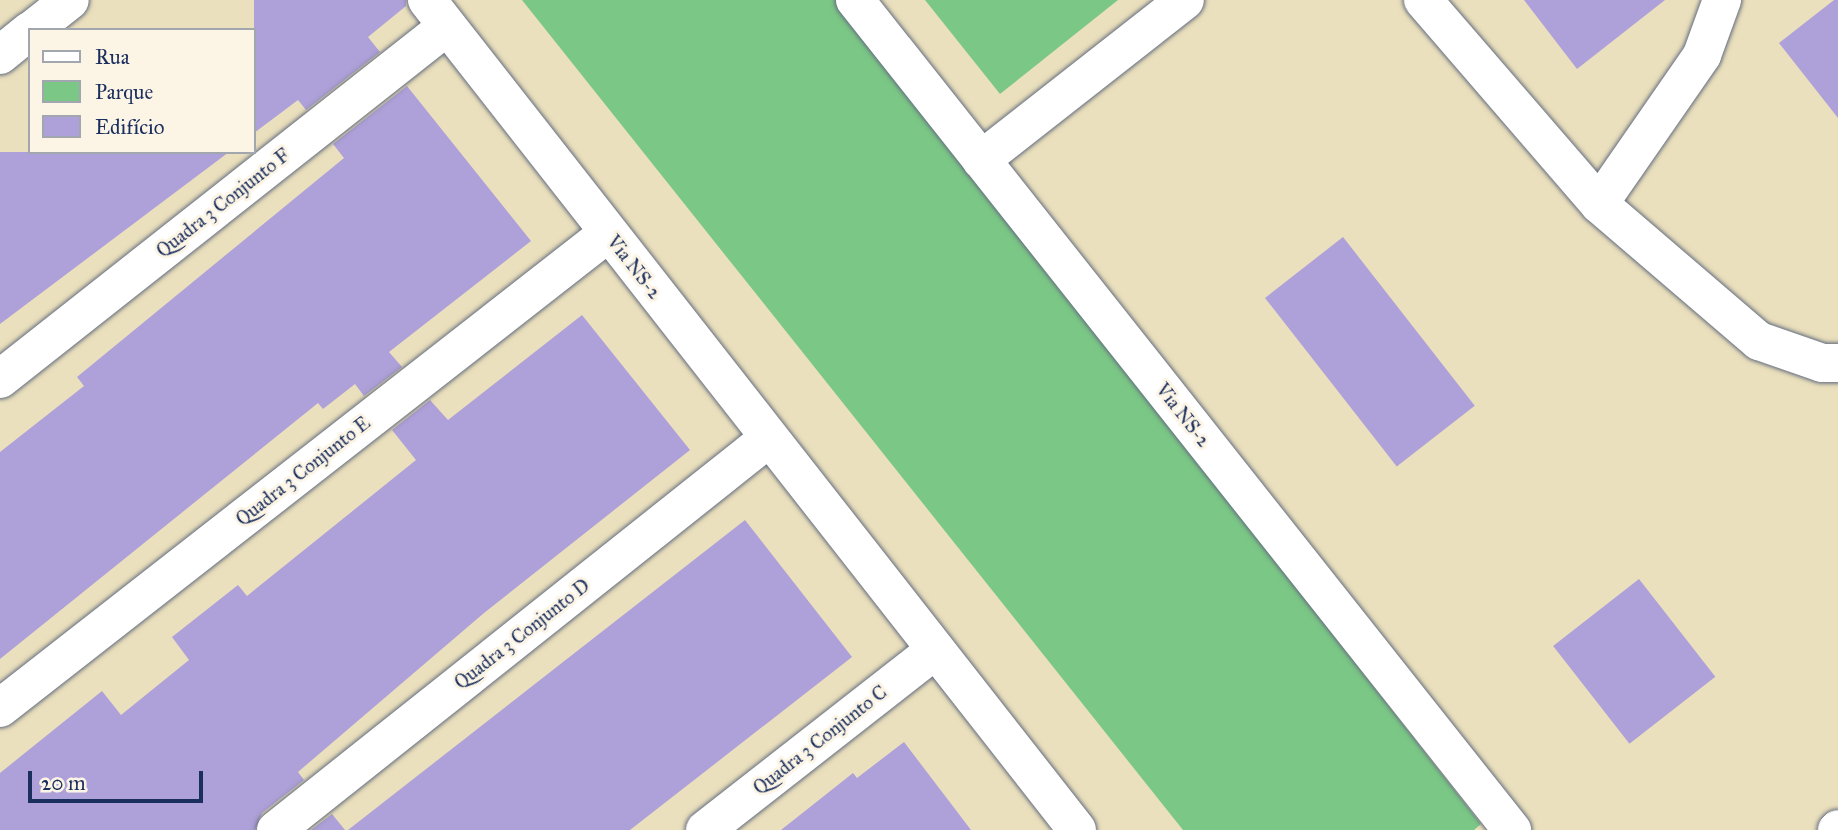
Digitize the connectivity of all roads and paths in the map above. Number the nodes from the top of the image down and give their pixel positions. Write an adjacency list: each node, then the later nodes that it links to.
1 (69, 0): 7 (street)
2 (855, 0): 10 (street, Via NS-2)
3 (1185, 0): 10 (street)
4 (1423, 0): 11 (street)
5 (1722, 0): 11 (street)
6 (436, 14): 12 (street, Via NS-2); 14 (street, Quadra 3 Conjunto F)
7 (35, 28)
8 (28, 33): 9 (street)
9 (0, 55)
10 (981, 160): 21 (street, Via NS-2)
11 (1599, 204): 13 (street)
12 (607, 234): 15 (street, Via NS-2); 17 (street, Quadra 3 Conjunto E)
13 (1838, 363)
14 (0, 379)
15 (769, 438): 16 (street, Via NS-2); 18 (street, Quadra 3 Conjunto D)
16 (935, 650): 19 (street, Quadra 3 Conjunto C); 20 (street, Via NS-2)
17 (0, 708)
18 (276, 830)
19 (705, 830)
20 (1077, 830)
21 (1512, 830)

